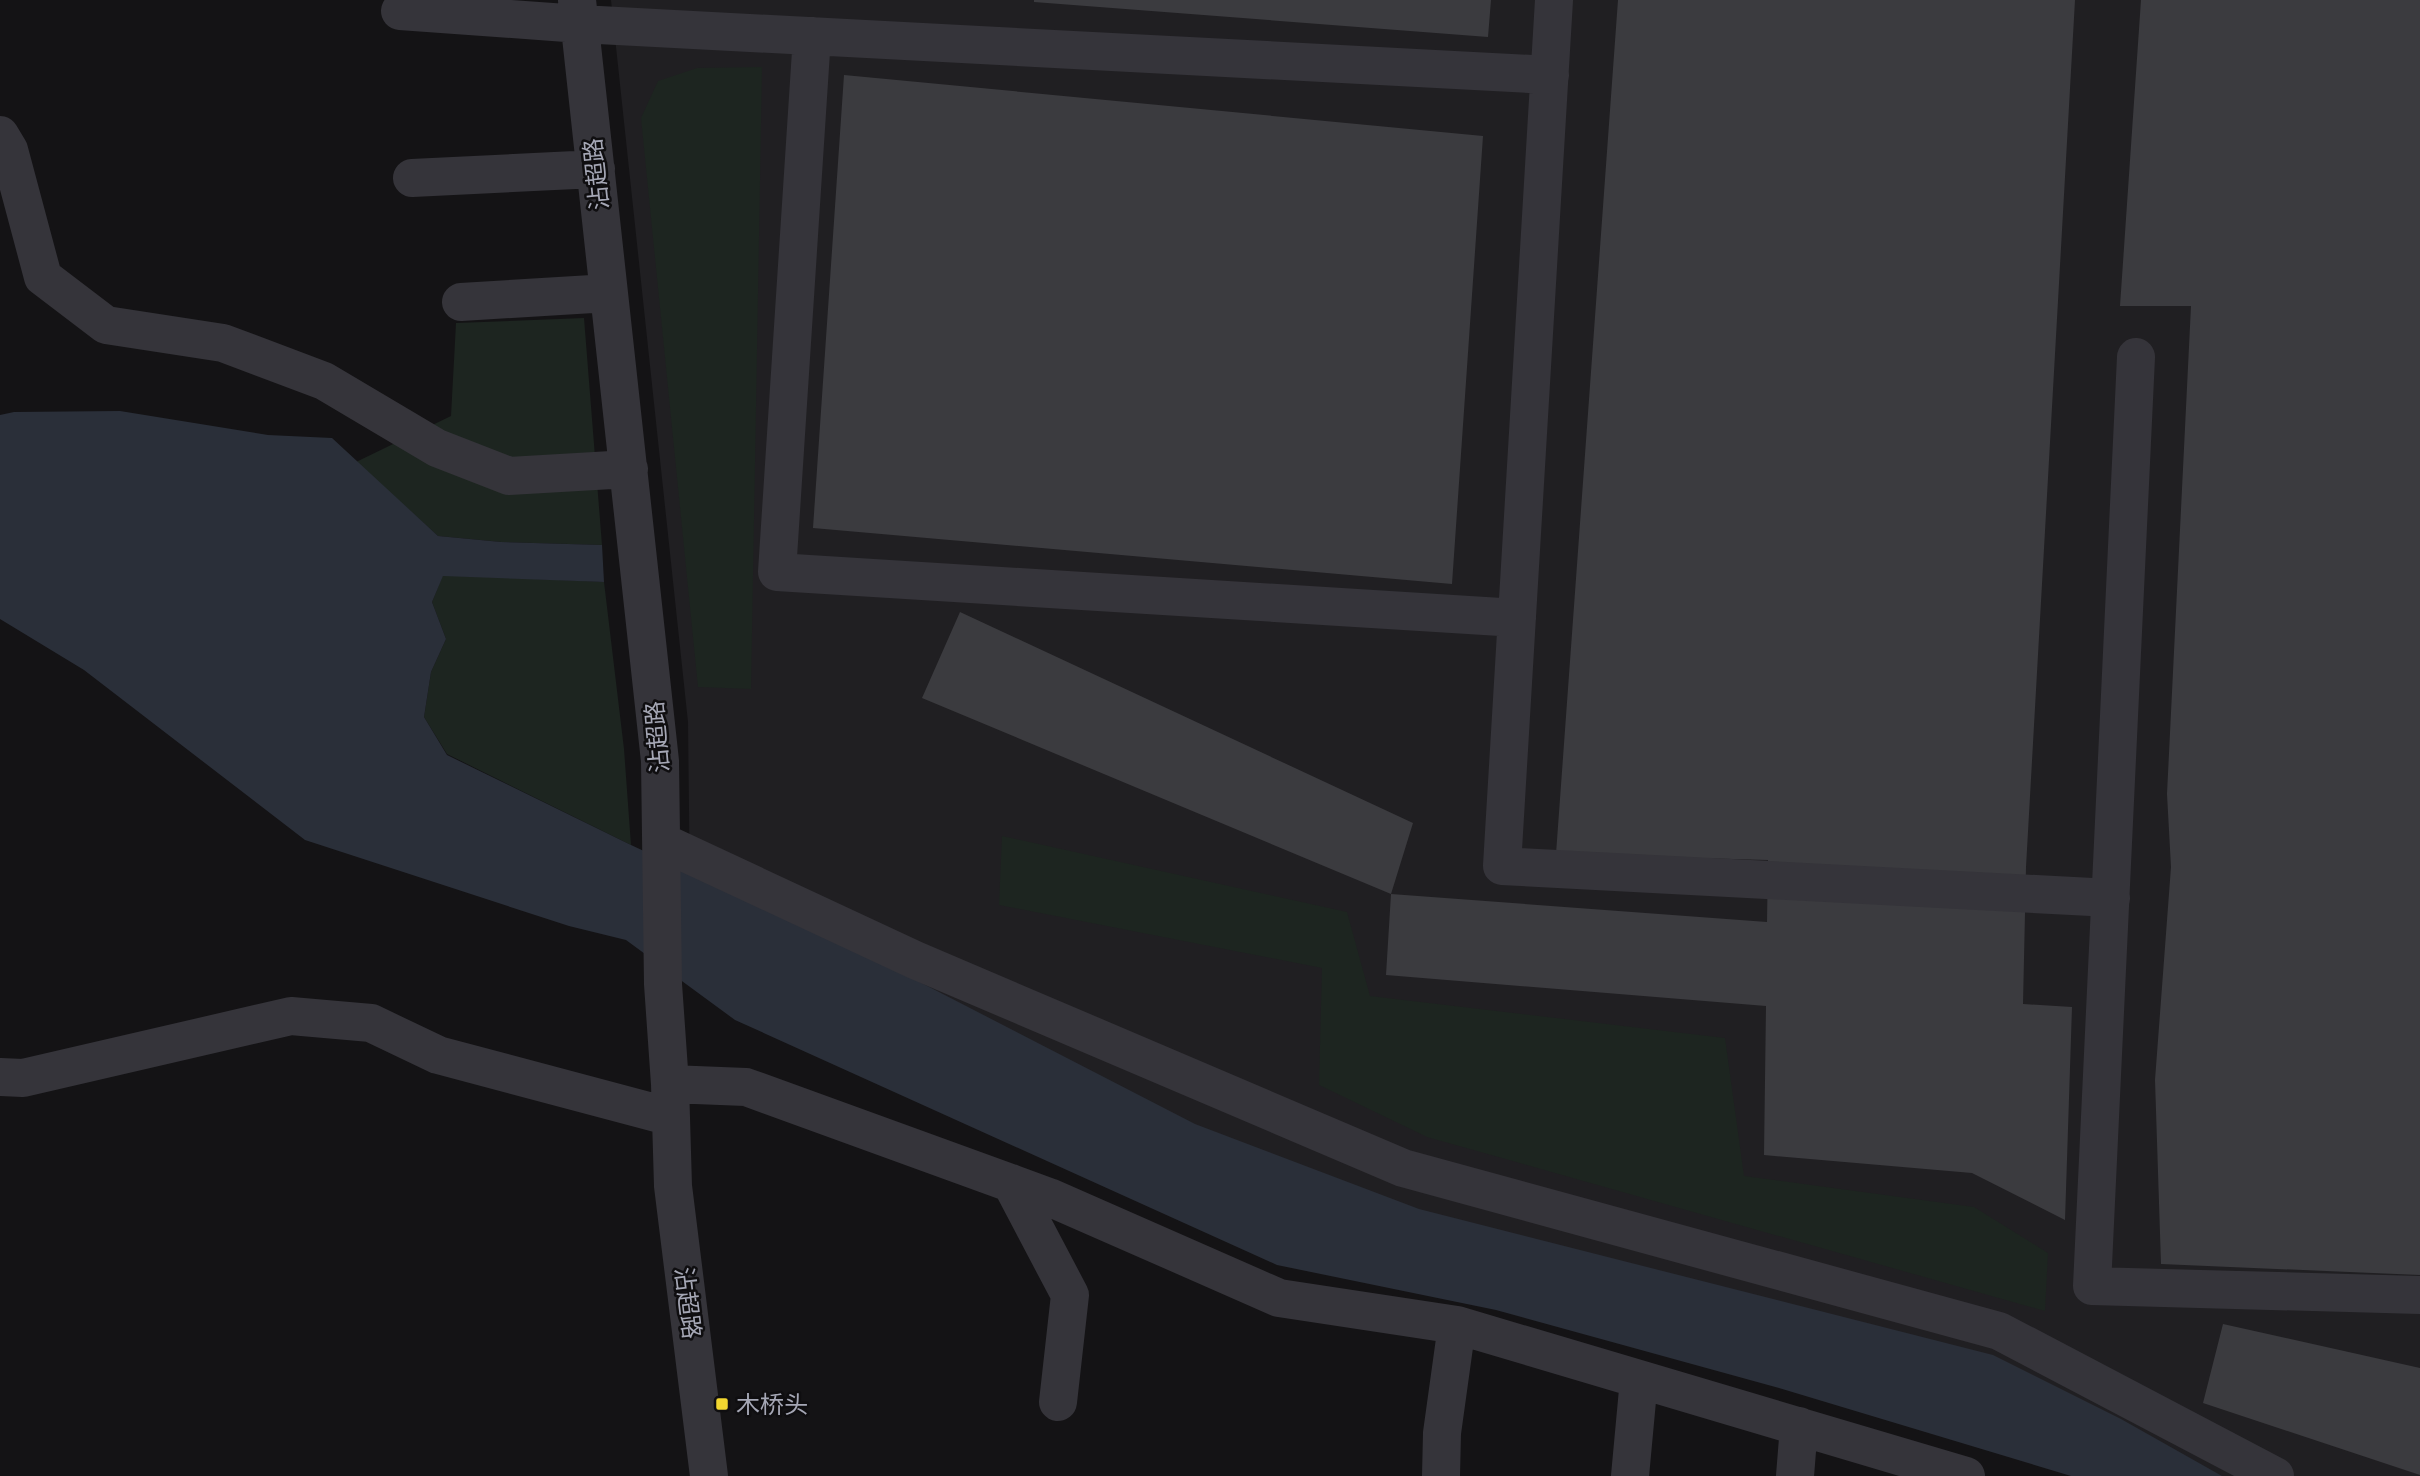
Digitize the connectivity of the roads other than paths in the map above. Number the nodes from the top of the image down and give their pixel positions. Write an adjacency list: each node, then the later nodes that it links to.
1 (1554, 0): 5 (street)
2 (400, 11): 3 (street)
3 (579, 12): 4 (street); 7 (street, 沾超路)
4 (813, 36): 5 (street); 13 (street)
5 (1550, 75): 13 (street)
6 (0, 135): 12 (street)
7 (596, 169): 8 (street); 9 (street, 沾超路)
8 (412, 178)
9 (609, 293): 10 (street); 12 (street, 沾超路)
10 (461, 302)
11 (2136, 357): 15 (street)
12 (629, 469): 14 (street, 沾超路)
13 (1517, 618): 15 (street)
14 (663, 850): 17 (street, 沾超路); 30 (street)
15 (2111, 898): 19 (street)
16 (0, 1077): 17 (street)
17 (671, 1100): 18 (street); 25 (street, 沾超路)
18 (1012, 1183): 20 (street); 22 (street)
19 (2420, 1295)
20 (1457, 1325): 21 (street); 26 (street)
21 (1639, 1379): 23 (street); 27 (street)
22 (1058, 1402)
23 (1798, 1426): 24 (street); 28 (street)
24 (1910, 1468): 29 (street)
25 (709, 1476)
26 (1441, 1476)
27 (1630, 1476)
28 (1795, 1476)
29 (1966, 1476)
30 (2275, 1476)

